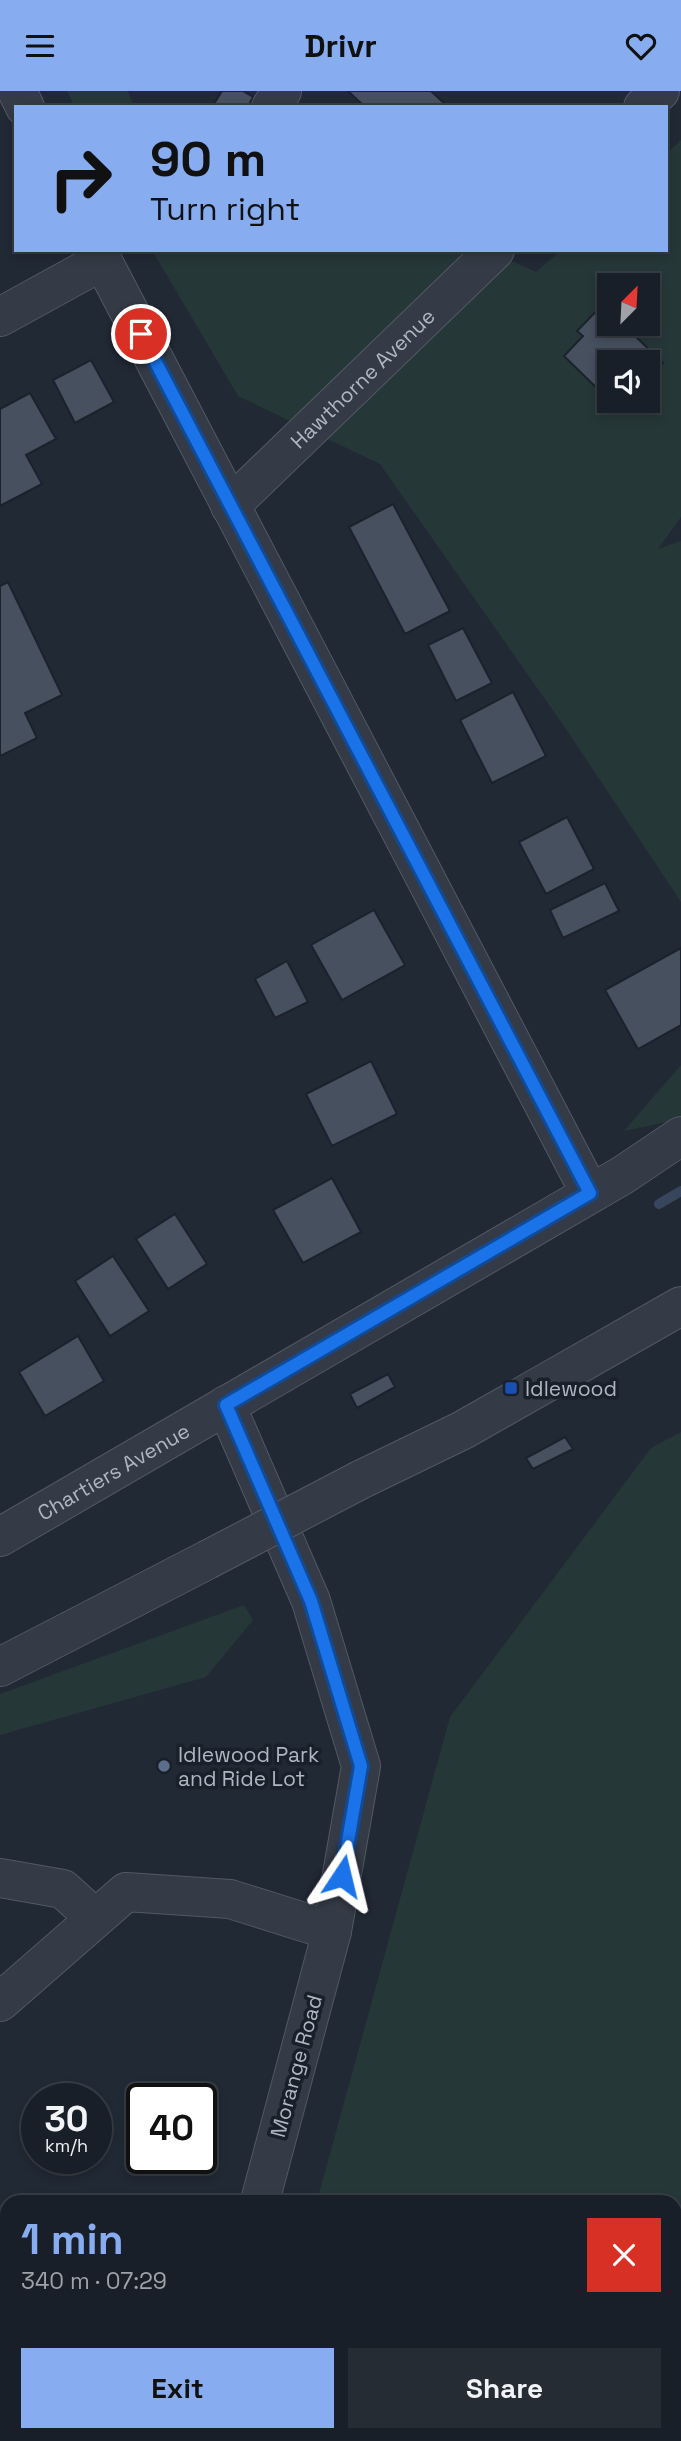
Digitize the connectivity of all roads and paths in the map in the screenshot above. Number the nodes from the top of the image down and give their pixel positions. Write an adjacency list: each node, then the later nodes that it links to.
1 (660, 91): 2 (street)
2 (645, 105)
3 (493, 252): 6 (street, Hawthorne Avenue)
4 (99, 256): 5 (street); 6 (street)
5 (0, 317)
6 (230, 506): 8 (street)
7 (681, 1136): 8 (street, Chartiers Avenue)
8 (590, 1193): 10 (street, Chartiers Avenue)
9 (681, 1307): 12 (street, bridge)
10 (226, 1405): 11 (street, Chartiers Avenue); 15 (street, Morange Road)
11 (0, 1538)
12 (0, 1667)
13 (0, 1878): 14 (street)
14 (95, 1918): 15 (street); 16 (street)
15 (332, 1931): 17 (street, Morange Road)
16 (0, 2002)
17 (262, 2195)

